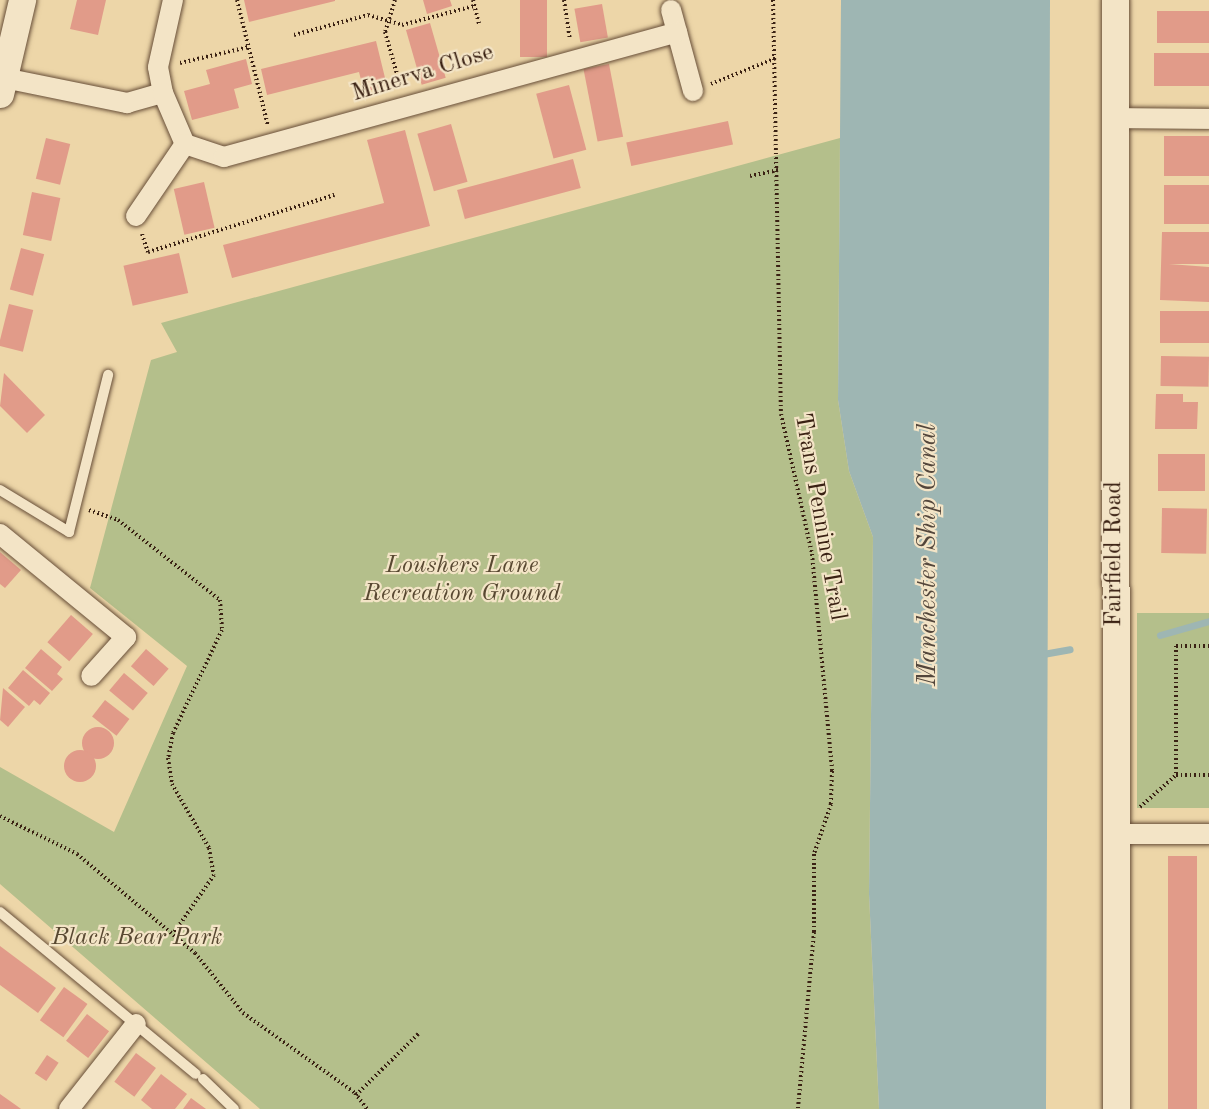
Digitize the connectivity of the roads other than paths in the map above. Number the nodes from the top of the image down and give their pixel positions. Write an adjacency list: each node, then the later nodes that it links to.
1 (22, 0): 6 (main road)
2 (173, 0): 8 (street)
3 (1115, 0): 9 (main road, Fairfield Road)
4 (671, 10): 5 (street)
5 (677, 32): 7 (street); 11 (street, Minerva Close)
6 (2, 86): 8 (street)
7 (693, 91)
8 (164, 93): 11 (street)
9 (1116, 117): 10 (street); 17 (main road, Fairfield Road)
10 (1209, 118)
11 (185, 144): 12 (street)
12 (136, 216)
13 (108, 375): 14 (lane)
14 (0, 490)
15 (0, 534): 16 (street)
16 (91, 676)
17 (1114, 834): 18 (street); 23 (main road, Fairfield Road)
18 (1209, 834)
19 (0, 912): 20 (lane)
20 (136, 1024): 21 (street); 22 (lane)
21 (69, 1109)
22 (234, 1109)
23 (1116, 1109)

